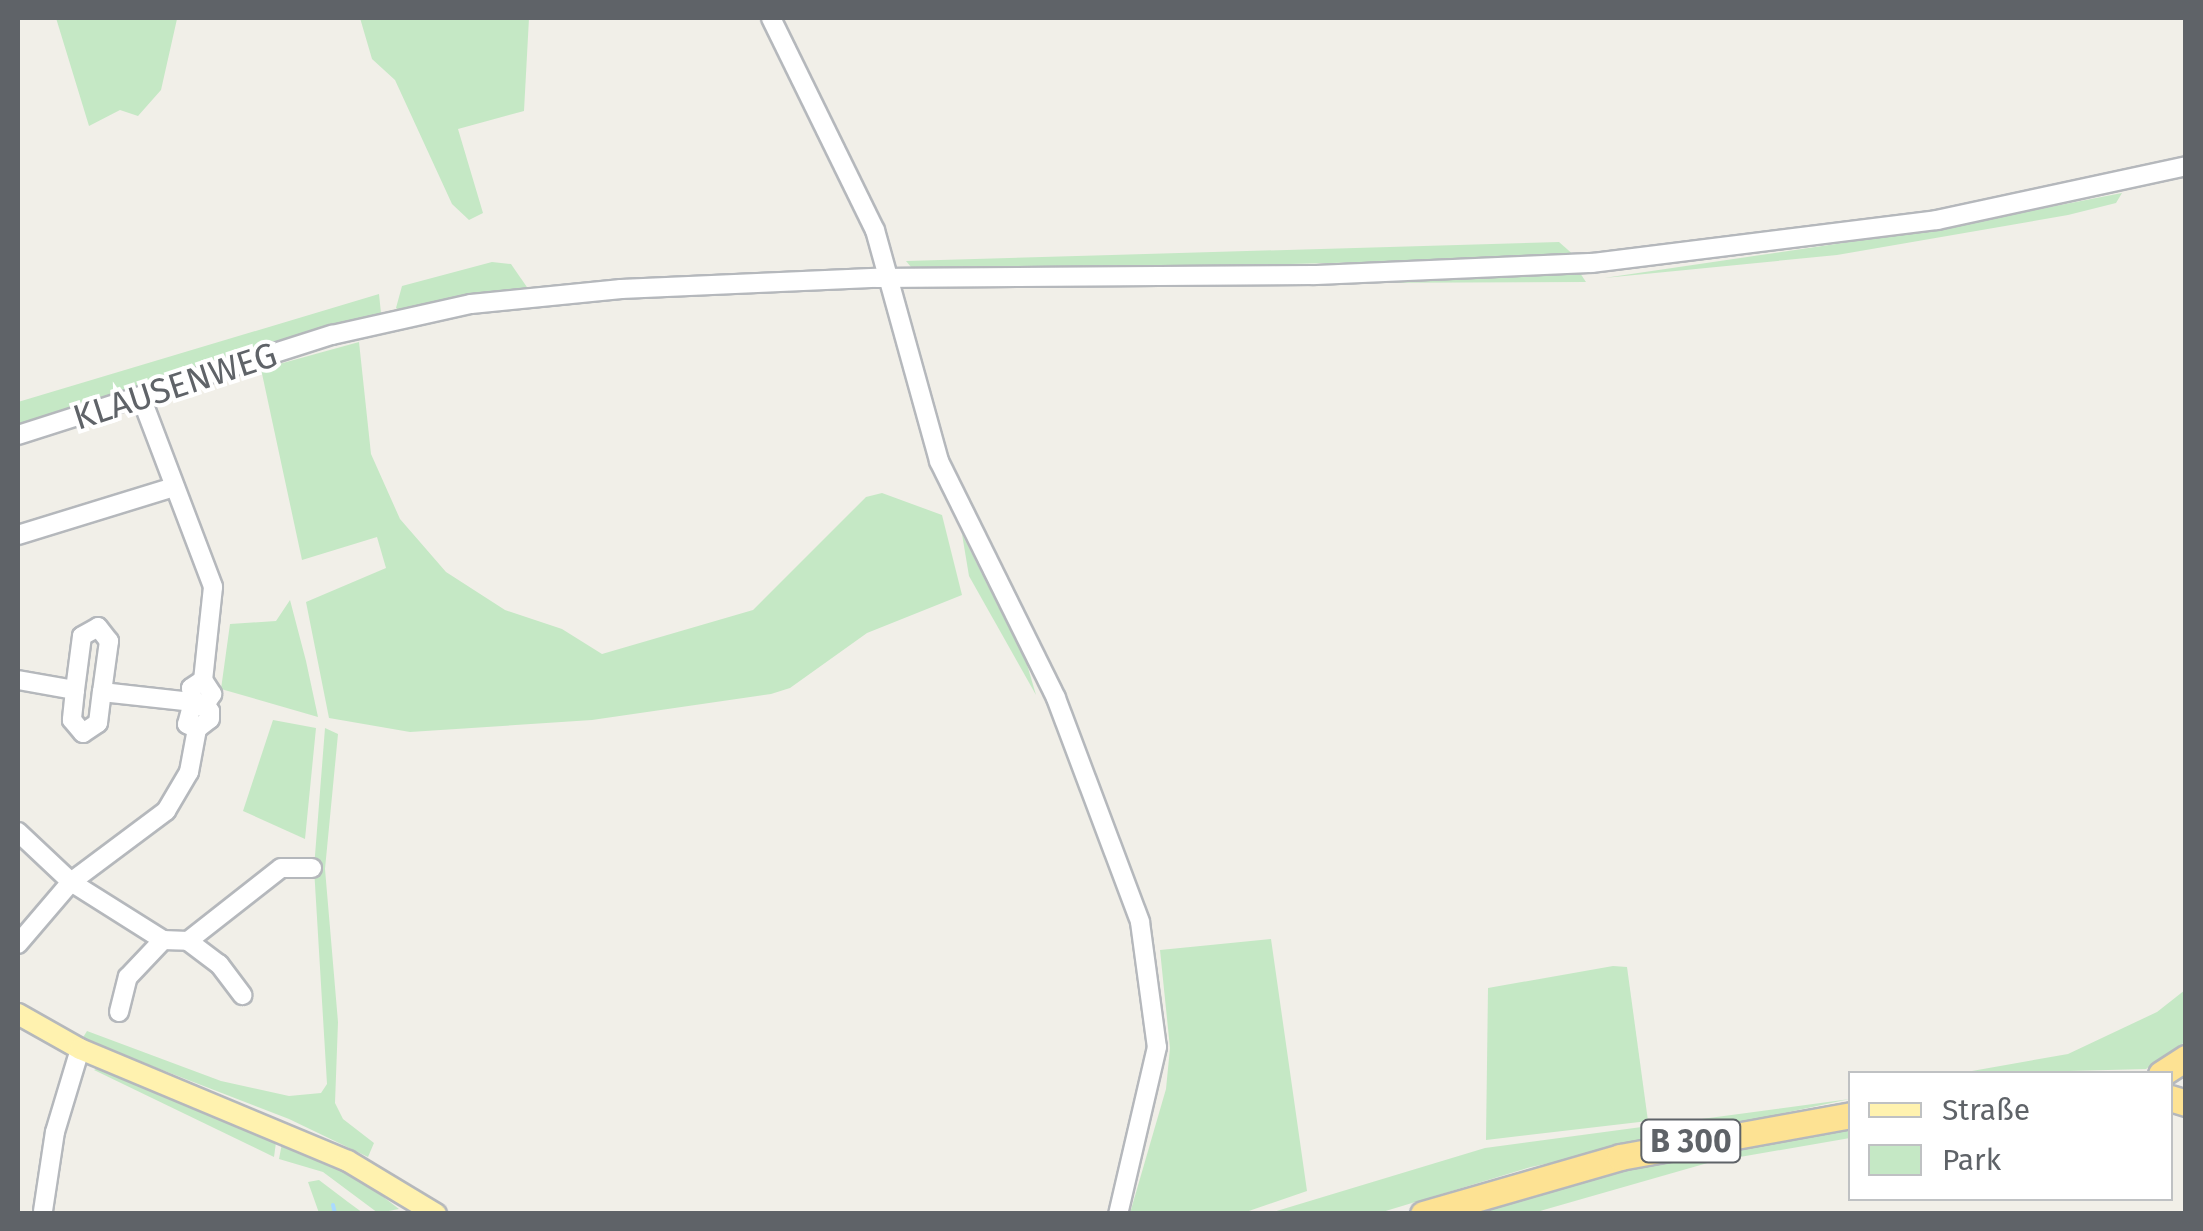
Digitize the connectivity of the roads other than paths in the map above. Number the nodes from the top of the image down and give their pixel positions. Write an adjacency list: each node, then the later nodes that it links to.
1 (770, 18): 3 (street)
2 (2186, 166): 3 (street, KLAUSENWEG)
3 (892, 278): 4 (street, KLAUSENWEG); 25 (street)
4 (141, 397): 5 (street, KLAUSENWEG); 6 (street)
5 (18, 436)
6 (174, 487): 7 (street); 11 (street)
7 (18, 535)
8 (18, 680): 9 (street)
9 (75, 690): 10 (street); 10 (street)
10 (102, 692): 11 (street)
11 (199, 704): 14 (street)
12 (18, 832): 14 (street)
13 (312, 868): 16 (street)
14 (71, 882): 15 (street); 17 (street)
15 (163, 940): 16 (street); 19 (street)
16 (188, 941): 18 (street)
17 (18, 944)
18 (242, 995)
19 (120, 1012)
20 (18, 1014): 21 (main road)
21 (80, 1048): 23 (street); 24 (main road)
22 (1848, 1115): 26 (highway, B 300)
23 (44, 1212)
24 (436, 1214)
25 (1118, 1214)
26 (1422, 1214)

